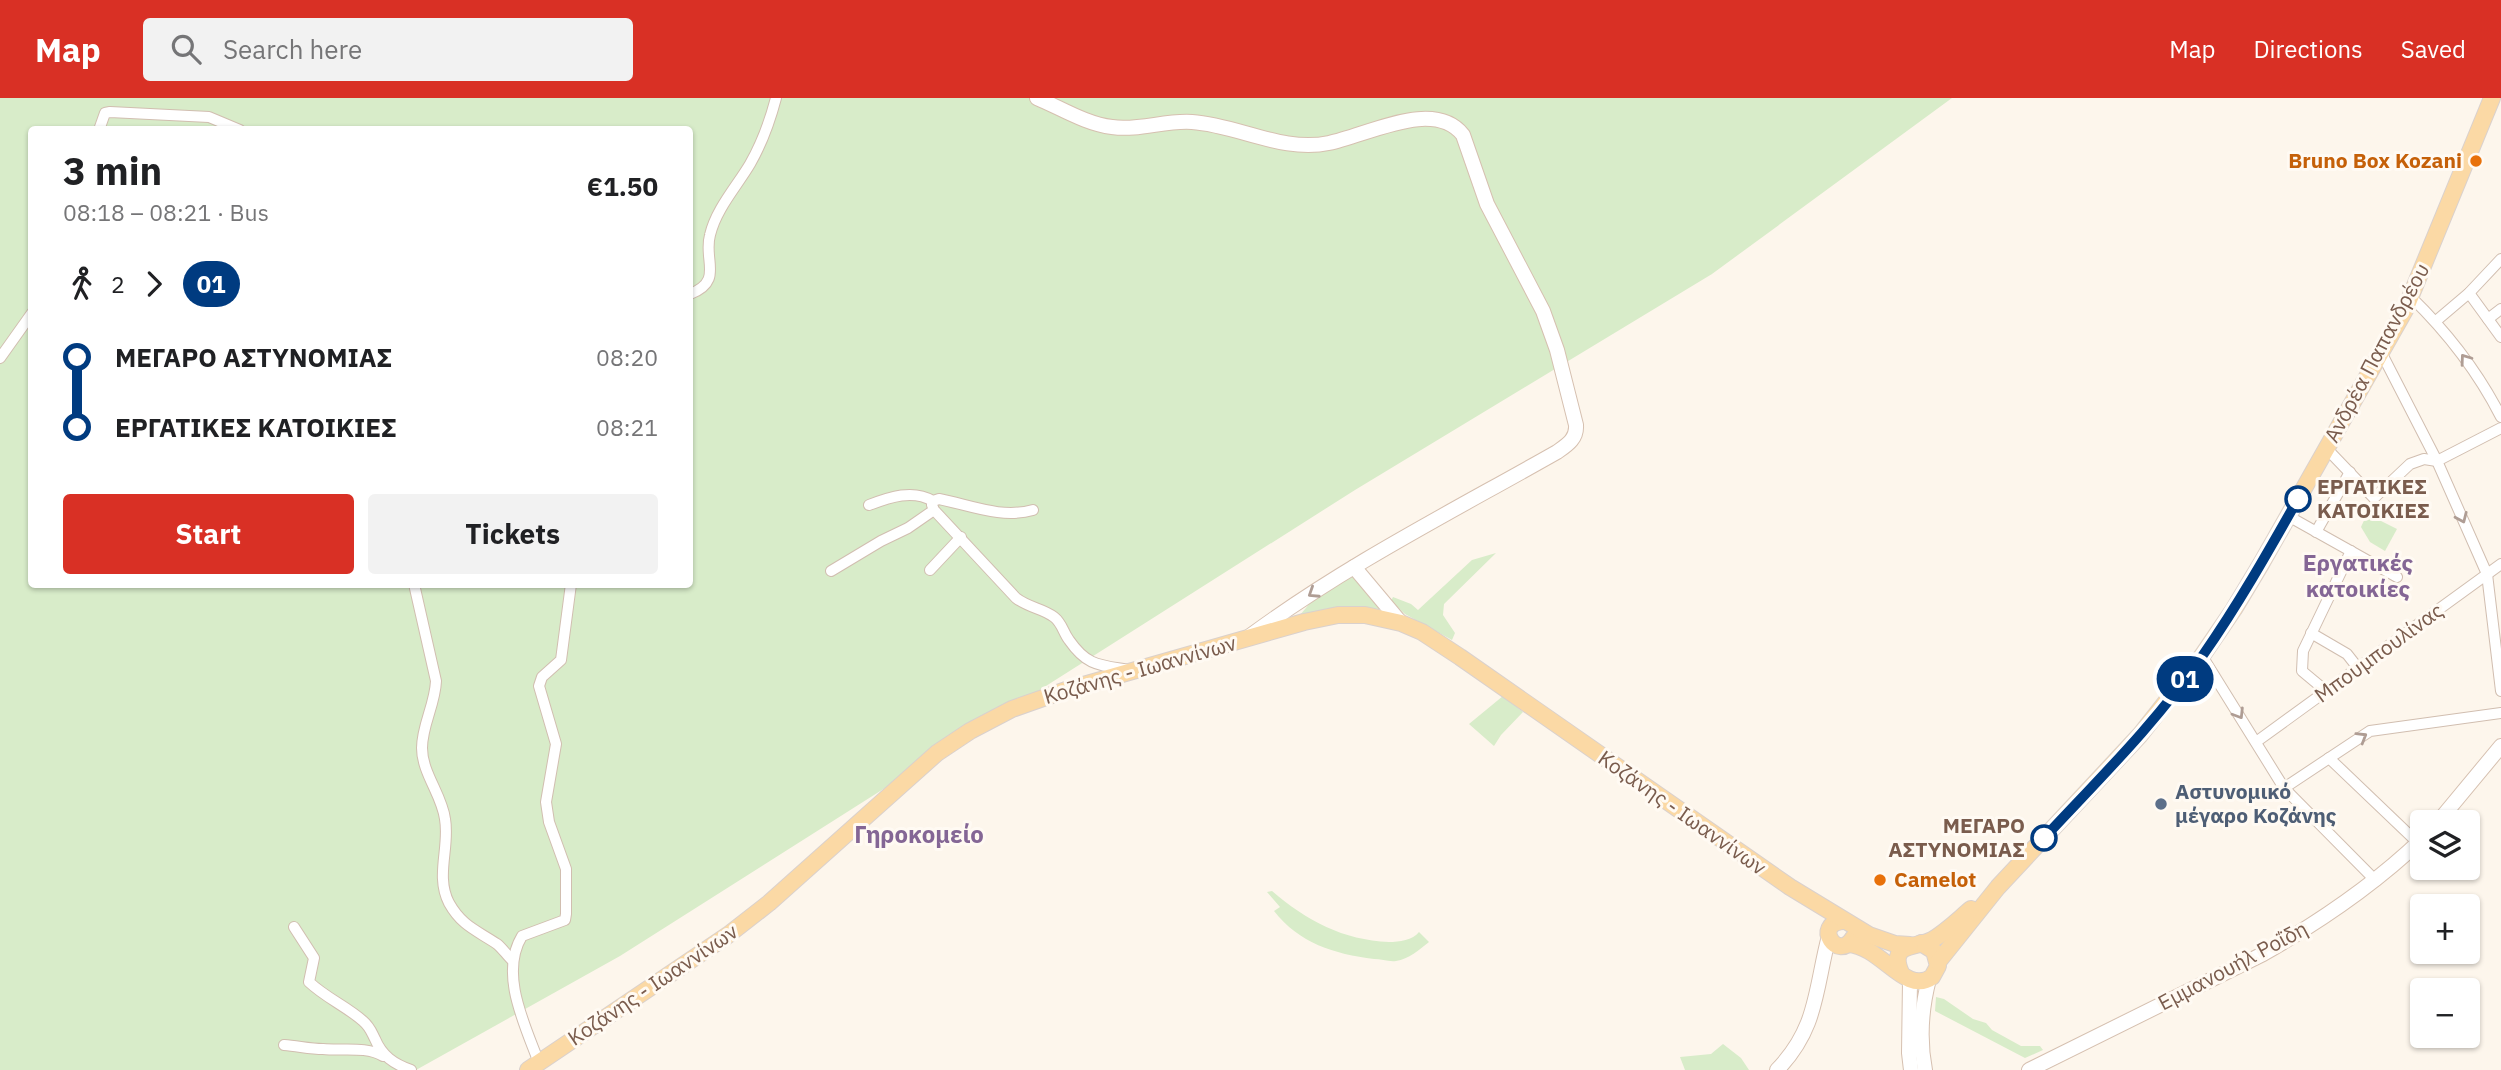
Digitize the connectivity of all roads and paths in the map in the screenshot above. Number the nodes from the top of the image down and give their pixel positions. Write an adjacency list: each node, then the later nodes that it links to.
1 (776, 98): 8 (street)
2 (1037, 98): 33 (street)
3 (2493, 98): 4 (street); 10 (main road, Ανδρέα Παπανδρέου)
4 (2501, 104)
5 (100, 126): 6 (street)
6 (230, 126)
7 (2501, 259): 9 (street)
8 (693, 293)
9 (2469, 293): 13 (street); 14 (street)
10 (2411, 297): 14 (street); 16 (main road, Ανδρέα Παπανδρέου)
11 (2501, 309): 13 (street)
12 (28, 319): 17 (street)
13 (2488, 319): 15 (street)
14 (2436, 321): 19 (street, one-way to 14)
15 (2501, 337)
16 (2381, 352): 22 (main road, Ανδρέα Παπανδρέου); 23 (street)
17 (0, 358)
18 (2501, 387): 19 (street)
19 (2490, 395): 20 (street)
20 (2501, 417)
21 (2501, 428): 23 (street)
22 (2327, 449): 24 (street); 28 (main road, Ανδρέα Παπανδρέου)
23 (2437, 461): 24 (street); 36 (street, one-way to 36)
24 (2350, 472): 29 (street)
25 (869, 505): 26 (street)
26 (934, 505): 27 (street); 30 (street); 35 (street)
27 (1033, 510)
28 (2288, 516): 29 (street); 43 (main road, Ανδρέα Παπανδρέου)
29 (2316, 532): 31 (street)
30 (961, 537): 34 (street); 45 (street)
31 (2351, 551): 37 (street); 41 (street)
32 (2501, 564): 36 (street, Μπουμπουλίνας)
33 (1354, 567): 40 (street); 42 (street, one-way to 42)
34 (930, 570)
35 (831, 571)
36 (2487, 574): 44 (street, Μπουμπουλίνας); 47 (street)
37 (2396, 577)
38 (415, 588): 63 (street)
39 (570, 588): 63 (street)
40 (1401, 623): 42 (main road, Κοζάνης - Ιωαννίνων); 57 (main road, Κοζάνης - Ιωαννίνων)
41 (2311, 633): 44 (street); 46 (street)
42 (1247, 639): 45 (main road, Κοζάνης - Ιωαννίνων)
43 (2202, 656): 49 (street, one-way to 49); 58 (main road, Ανδρέα Παπανδρέου)
44 (2358, 668): 46 (street, Μπουμπουλίνας)
45 (1135, 671): 69 (main road, Κοζάνης - Ιωαννίνων)
46 (2326, 691): 49 (street, Μπουμπουλίνας)
47 (2501, 691)
48 (2501, 713): 51 (street, one-way to 48)
49 (2256, 742): 52 (street)
50 (2501, 746): 53 (street)
51 (2329, 758): 52 (street); 54 (street)
52 (2284, 788): 56 (street)
53 (2448, 810)
54 (2410, 832)
55 (2410, 850): 56 (street, Εμμανουήλ Ροΐδη)
56 (2376, 881): 74 (street, Εμμανουήλ Ροΐδη)
57 (1790, 887): 59 (main road, Κοζάνης - Ιωαννίνων); 61 (main road, Κοζάνης - Ιωαννίνων)
58 (1998, 887): 62 (main road, Ανδρέα Παπανδρέου); 64 (main road, Ανδρέα Παπανδρέου)
59 (1847, 923): 61 (main road); 61 (main road); 62 (main road, Κοζάνης - Ιωαννίνων)
60 (294, 927): 68 (street)
61 (1837, 940): 65 (main road); 71 (street)
62 (1915, 944): 64 (main road); 65 (main road)
63 (511, 959): 69 (street)
64 (1938, 962): 66 (main road)
65 (1905, 977): 66 (main road); 72 (street)
66 (1929, 979): 73 (street)
67 (284, 1045): 68 (street)
68 (386, 1057): 70 (street)
69 (533, 1066)
70 (411, 1070)
71 (1777, 1070)
72 (1910, 1070)
73 (1925, 1070)
74 (2029, 1070)

